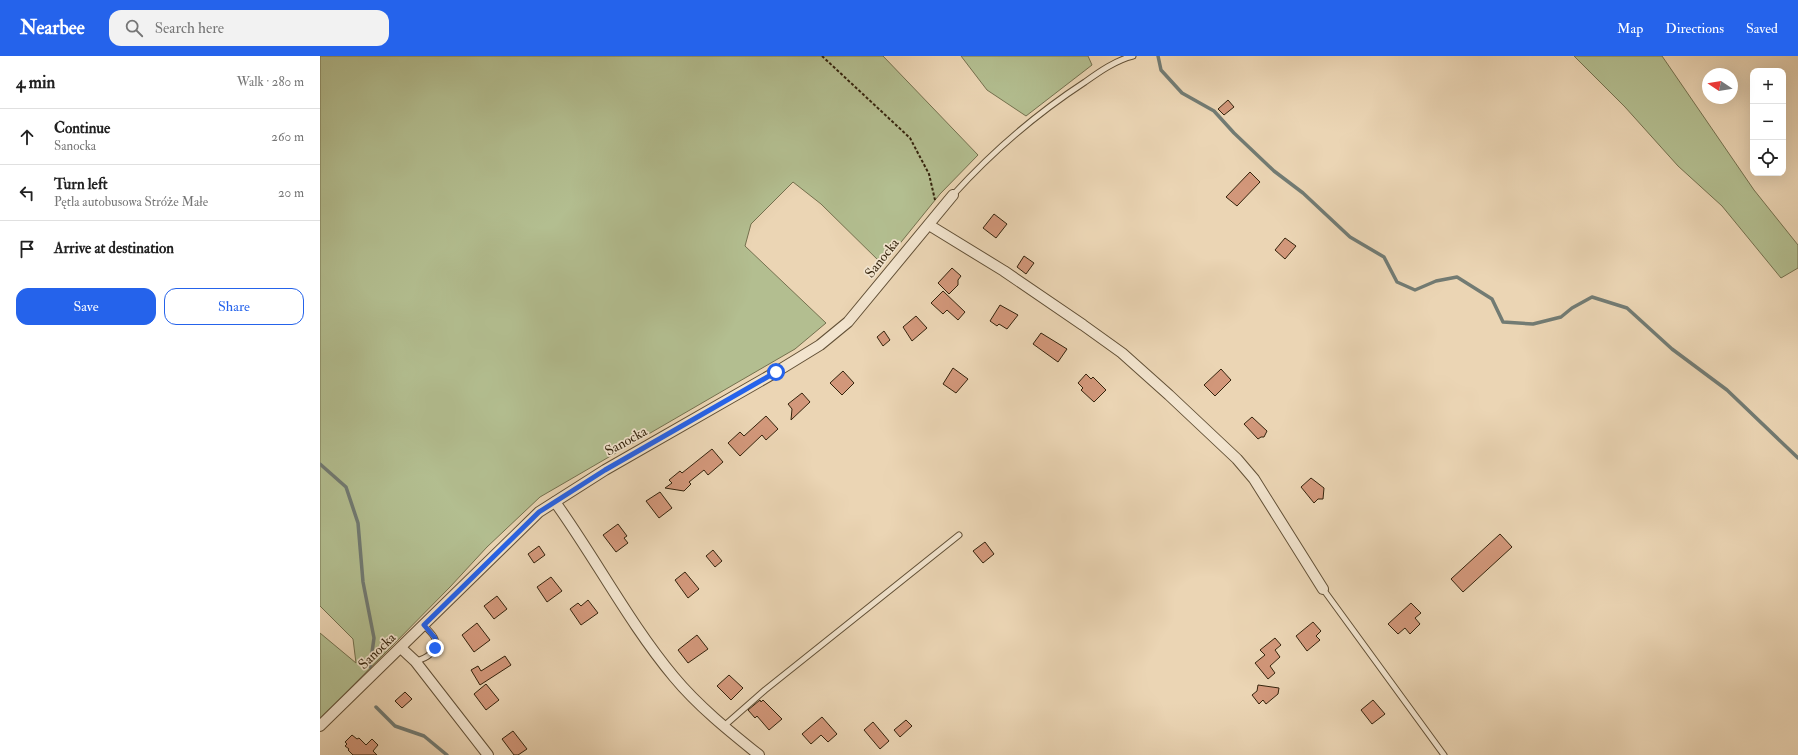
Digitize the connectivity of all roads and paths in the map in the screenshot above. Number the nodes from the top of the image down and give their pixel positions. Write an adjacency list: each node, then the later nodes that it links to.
1 (822, 56): 4 (path)
2 (1133, 56): 3 (lane)
3 (953, 195): 4 (street, Sanocka)
4 (939, 213): 5 (street, Sanocka)
5 (929, 225): 6 (street, Sanocka); 8 (street)
6 (555, 502): 9 (street, Sanocka); 13 (street)
7 (958, 535): 13 (lane)
8 (1323, 589): 16 (lane)
9 (424, 625): 10 (street, Sanocka); 11 (lane)
10 (401, 648): 11 (street); 12 (street, Sanocka)
11 (416, 661): 14 (street)
12 (320, 726)
13 (724, 726): 15 (street)
14 (488, 755)
15 (759, 755)
16 (1444, 755)

